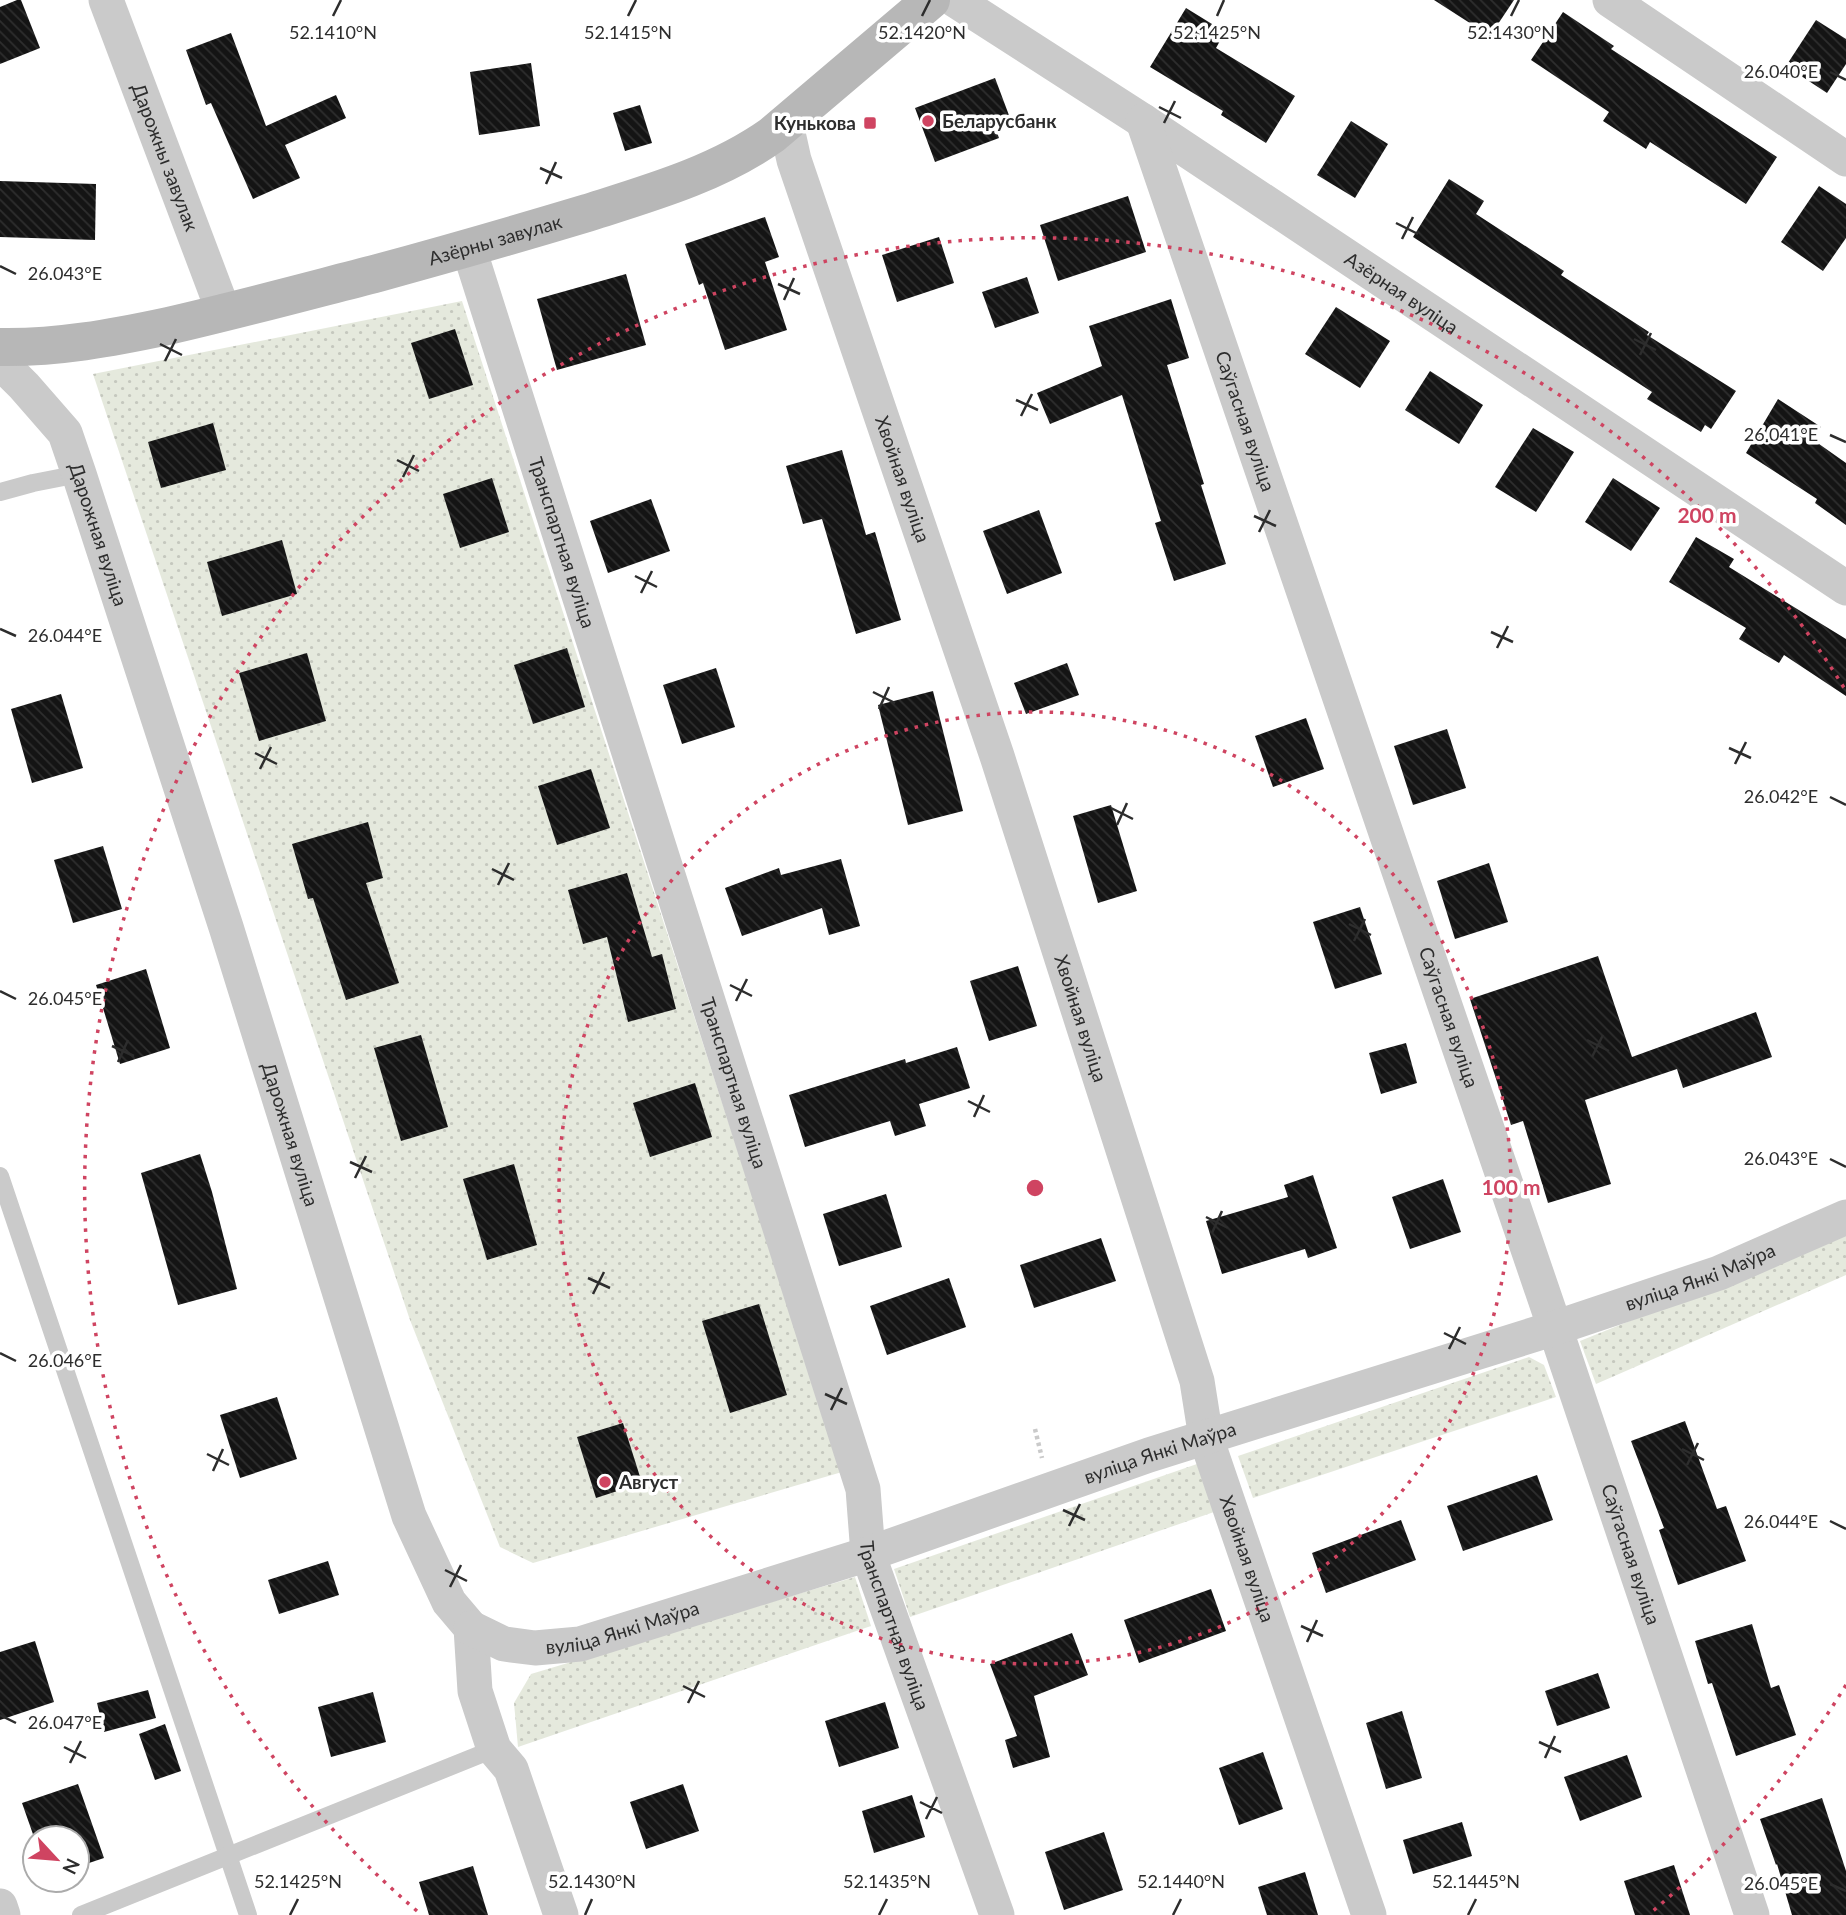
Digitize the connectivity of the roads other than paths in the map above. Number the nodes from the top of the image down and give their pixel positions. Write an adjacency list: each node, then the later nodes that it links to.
1 (106, 0): 9 (street, Дарожны завулак)
2 (931, 0): 6 (street, Азёрны завулак)
3 (955, 0): 5 (street, Азёрная вуліца)
4 (1609, 0): 7 (street)
5 (1143, 121): 14 (street, Азёрная вуліца); 17 (street, Саўгасная вуліца)
6 (786, 124): 8 (street, Азёрны завулак); 18 (street, Хвойная вуліца)
7 (1846, 159)
8 (470, 249): 9 (street, Азёрны завулак); 19 (street, Транспартная вуліца)
9 (224, 313): 10 (street, Азёрны завулак)
10 (0, 347)
11 (0, 362): 12 (street, Дарожная вуліца)
12 (79, 474): 13 (lane); 20 (street, Дарожная вуліца)
13 (0, 492)
14 (1846, 588)
15 (0, 1176): 22 (lane)
16 (1846, 1217): 17 (street, вуліца Янкі Маўра)
17 (1555, 1328): 18 (street, вуліца Янкі Маўра); 30 (street, Саўгасная вуліца)
18 (1206, 1438): 19 (street, вуліца Янкі Маўра); 29 (street, Хвойная вуліца)
19 (868, 1554): 20 (street, вуліца Янкі Маўра); 28 (street, Транспартная вуліца)
20 (471, 1628): 21 (street)
21 (494, 1749): 22 (lane); 27 (street)
22 (227, 1856): 25 (lane); 26 (lane)
23 (0, 1906): 24 (street)
24 (3, 1915)
25 (81, 1915)
26 (248, 1915)
27 (561, 1915)
28 (997, 1915)
29 (1369, 1915)
30 (1752, 1915)

